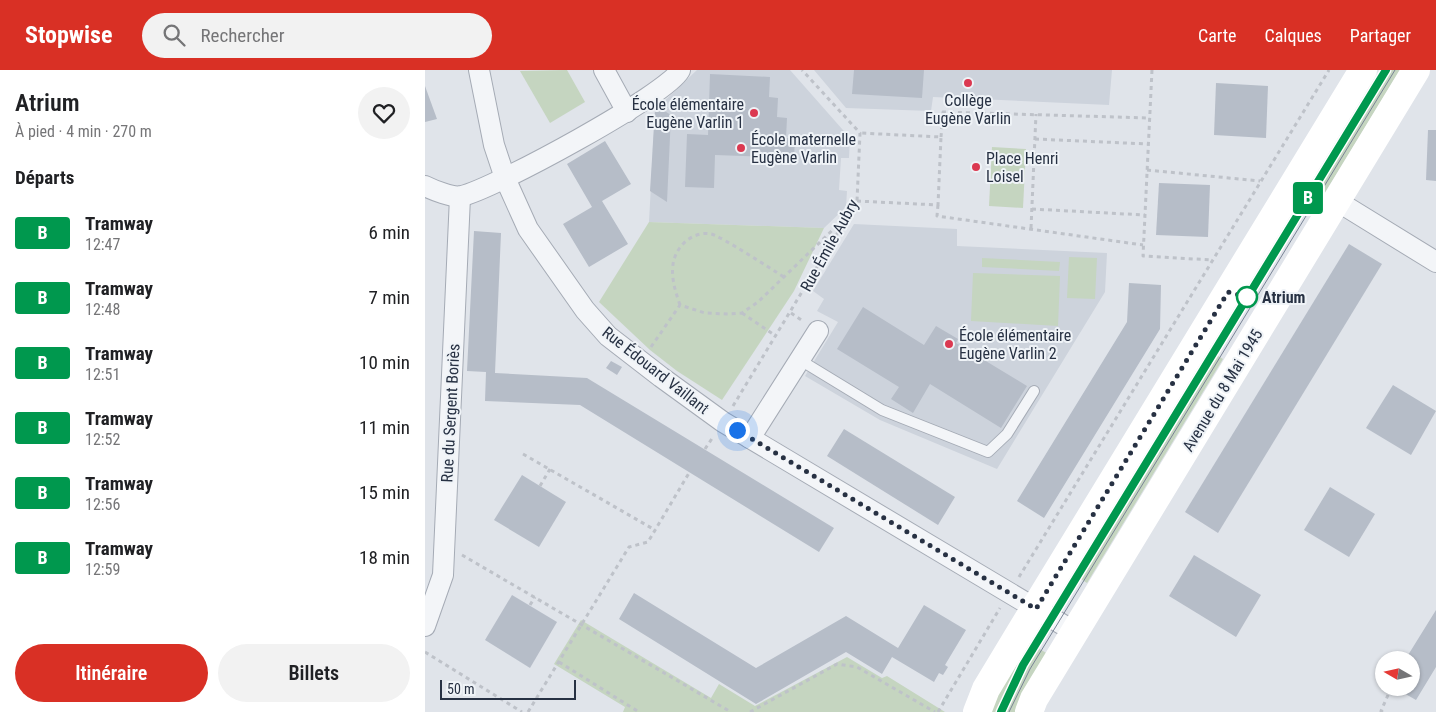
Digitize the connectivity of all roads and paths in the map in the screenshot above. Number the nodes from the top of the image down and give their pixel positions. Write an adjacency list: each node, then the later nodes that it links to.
1 (479, 70): 17 (street, Rue Édouard Vaillant)
2 (604, 70): 9 (street)
3 (680, 70): 9 (street)
4 (802, 70): 12 (path)
5 (1152, 70): 11 (path)
6 (1329, 70): 18 (path)
7 (1363, 70): 50 (street)
8 (1416, 70): 22 (street, Avenue du 8 Mai 1945)
9 (627, 112): 17 (street)
10 (1036, 114): 11 (path); 13 (path); 14 (path)
11 (1150, 118): 15 (path)
12 (860, 133): 13 (path); 21 (path, Rue Émile Aubry)
13 (941, 137): 23 (path)
14 (1035, 139): 15 (path); 24 (path)
15 (1148, 144): 16 (path)
16 (1147, 170): 18 (path); 26 (path)
17 (505, 178): 20 (street); 37 (street, Rue Édouard Vaillant)
18 (1260, 181): 29 (path)
19 (425, 186): 20 (street)
20 (460, 197): 46 (street, Rue du Sergent Boriès)
21 (857, 201): 23 (path); 25 (path, Rue Émile Aubry)
22 (1337, 201): 30 (street); 53 (street, Avenue du 8 Mai 1945)
23 (938, 205): 27 (path)
24 (1032, 209): 26 (path); 27 (path)
25 (850, 213): 31 (path); 35 (path, Rue Émile Aubry)
26 (1145, 214): 28 (path)
27 (1031, 228): 28 (path)
28 (1143, 245): 29 (path)
29 (1212, 260): 47 (path)
30 (1436, 262)
31 (784, 277): 32 (path); 33 (path)
32 (680, 305): 33 (path); 37 (path)
33 (742, 313): 35 (path)
34 (818, 331): 36 (street)
35 (776, 336): 39 (path, Rue Émile Aubry)
36 (800, 360): 38 (lane); 40 (street)
37 (641, 362): 39 (street, Rue Édouard Vaillant)
38 (1033, 390)
39 (723, 422): 40 (street, Rue Édouard Vaillant)
40 (750, 438): 47 (street, Rue Édouard Vaillant)
41 (523, 454): 42 (path)
42 (551, 469): 44 (path); 45 (path)
43 (689, 473): 45 (path)
44 (540, 486)
45 (655, 530): 51 (path)
46 (444, 545): 48 (path); 52 (street, Rue du Sergent Boriès)
47 (1009, 593): 50 (street, Rue Édouard Vaillant); 62 (path)
48 (535, 597): 49 (path); 51 (path)
49 (530, 605)
50 (1036, 609): 53 (street); 63 (street)
51 (582, 624): 55 (path); 60 (path)
52 (425, 626)
53 (1075, 632): 64 (street, Avenue du 8 Mai 1945)
54 (425, 652): 57 (path)
55 (559, 662): 58 (path); 59 (path)
56 (1388, 696): 65 (path)
57 (522, 712)
58 (528, 712)
59 (639, 712)
60 (731, 712)
61 (750, 712): 62 (path)
62 (936, 712)
63 (977, 712)
64 (1029, 712)
65 (1383, 712)

